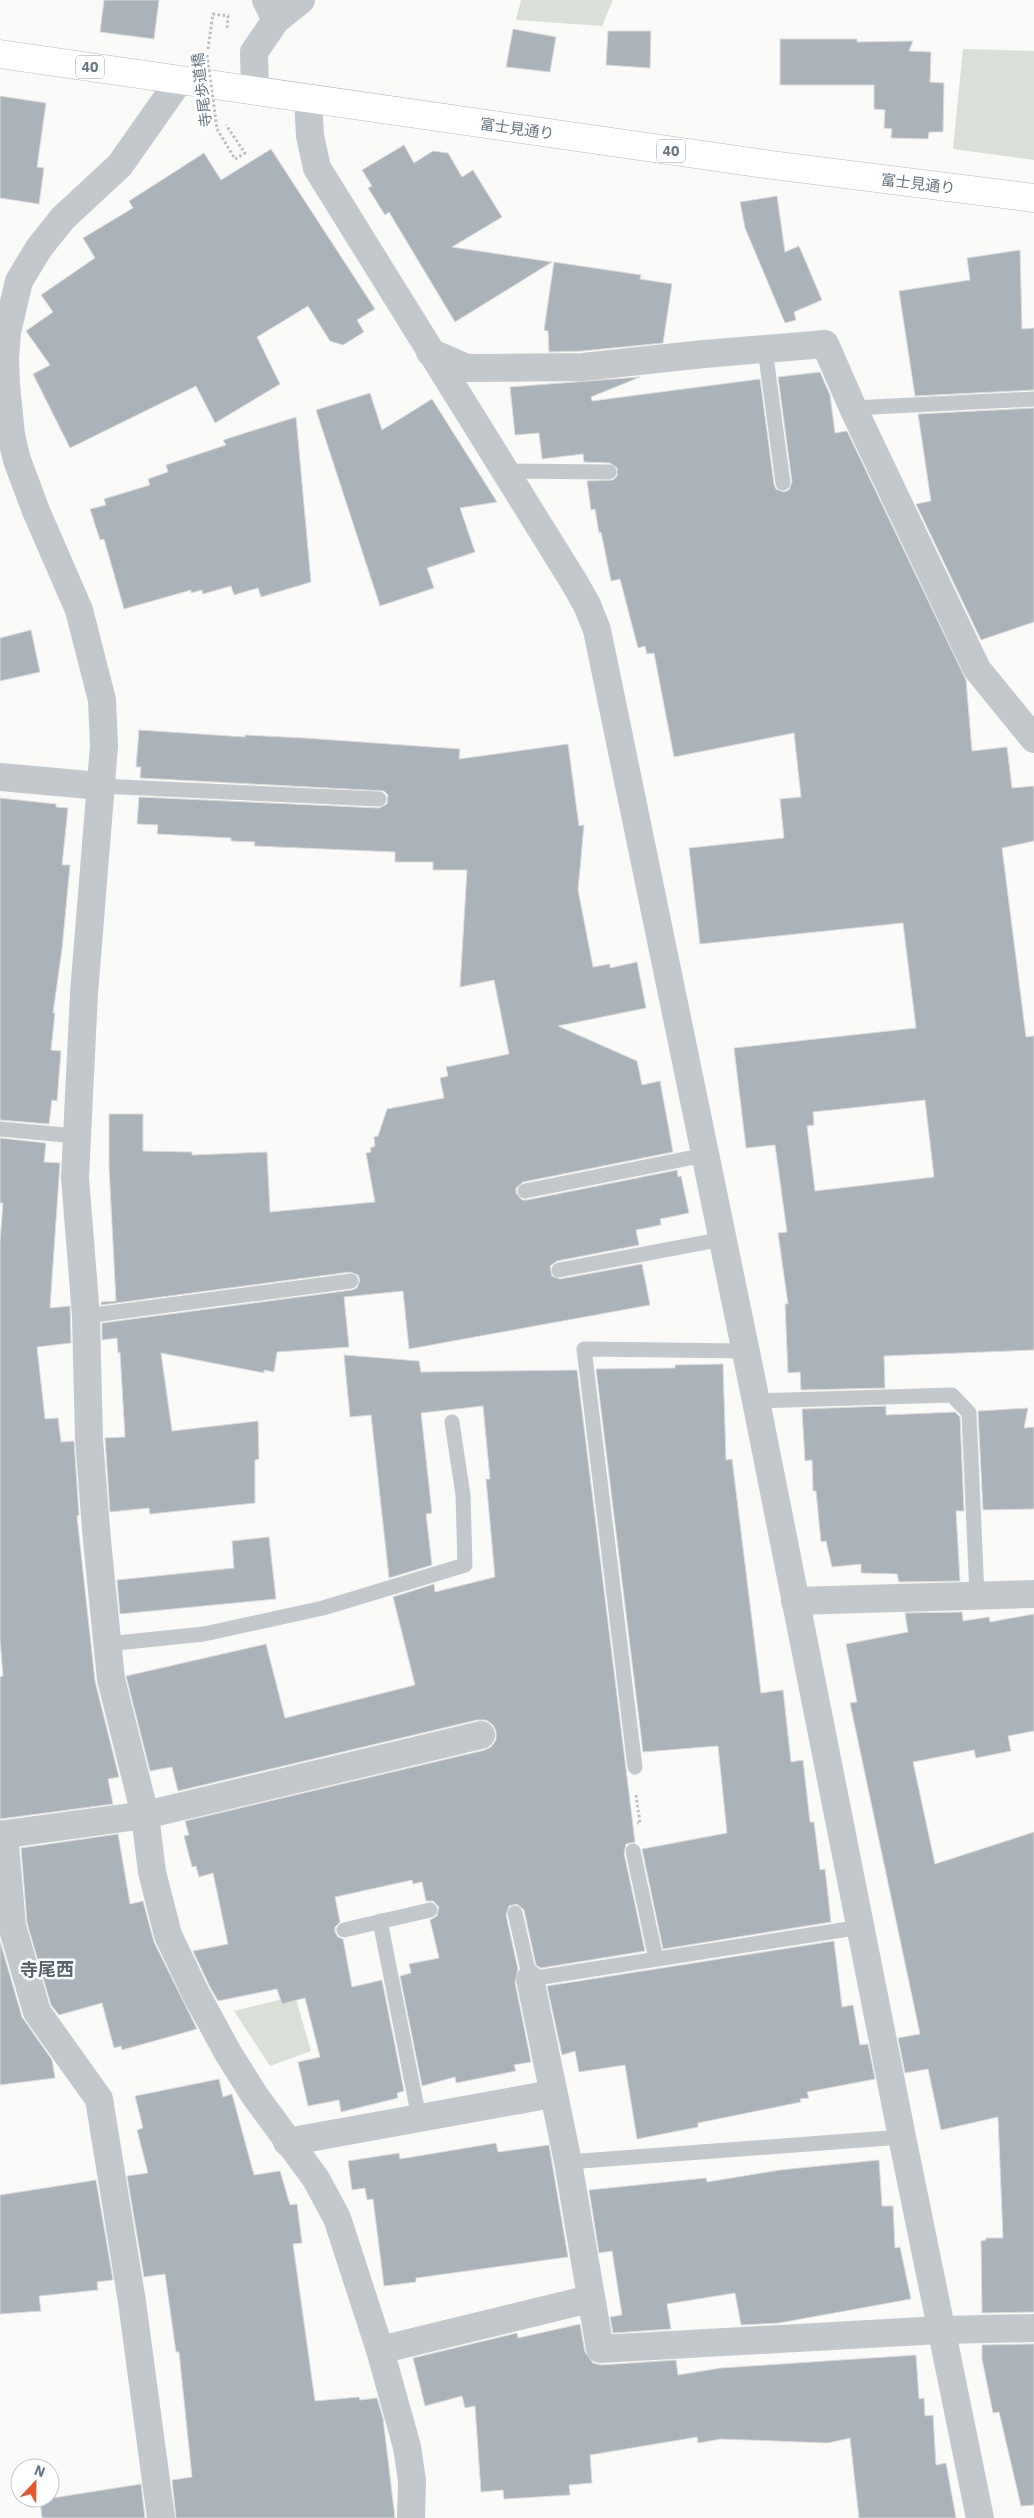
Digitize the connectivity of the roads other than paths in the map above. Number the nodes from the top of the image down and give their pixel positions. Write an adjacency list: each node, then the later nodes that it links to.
1 (301, 0): 2 (street)
2 (271, 10): 5 (street)
3 (0, 54): 4 (main road, 富士見通り / 40)
4 (179, 80): 5 (main road, 富士見通り / 40); 17 (street)
5 (255, 91): 6 (main road, 富士見通り / 40)
6 (308, 99): 7 (main road, 富士見通り / 40); 9 (street)
7 (1034, 198)
8 (765, 349): 9 (street); 11 (street); 14 (lane)
9 (430, 352): 12 (street)
10 (1034, 399): 11 (lane)
11 (852, 408): 15 (street)
12 (504, 471): 13 (lane); 21 (street)
13 (609, 472)
14 (783, 483)
15 (1034, 738)
16 (0, 777): 17 (street)
17 (100, 786): 18 (lane); 20 (street)
18 (379, 799)
19 (0, 1129): 20 (lane)
20 (76, 1136): 26 (street)
21 (705, 1155): 22 (lane); 23 (street)
22 (525, 1191)
23 (723, 1239): 24 (lane); 27 (street)
24 (558, 1270)
25 (351, 1281): 26 (lane)
26 (86, 1316): 33 (street)
27 (745, 1351): 28 (street); 35 (lane)
28 (756, 1401): 31 (lane); 32 (street)
29 (452, 1422): 33 (lane)
30 (1034, 1594): 31 (street)
31 (977, 1596): 32 (street)
32 (795, 1601): 42 (street)
33 (107, 1644): 36 (street)
34 (481, 1735): 36 (street)
35 (634, 1766)
36 (145, 1815): 37 (street); 49 (street)
37 (2, 1835): 55 (street)
38 (633, 1851): 44 (lane)
39 (430, 1910): 41 (lane)
40 (515, 1913): 45 (lane)
41 (380, 1921): 43 (lane); 47 (lane)
42 (861, 1927): 44 (lane); 48 (street)
43 (344, 1930)
44 (656, 1960): 45 (lane)
45 (530, 1979): 46 (street)
46 (552, 2094): 47 (street); 50 (street)
47 (419, 2118): 49 (street)
48 (902, 2137): 50 (lane); 53 (street)
49 (287, 2142): 54 (street)
50 (568, 2162): 51 (street)
51 (590, 2299): 53 (street); 54 (street)
52 (1034, 2328): 53 (street)
53 (940, 2330): 57 (street)
54 (380, 2350): 56 (street)
55 (161, 2518)
56 (411, 2518)
57 (980, 2518)

